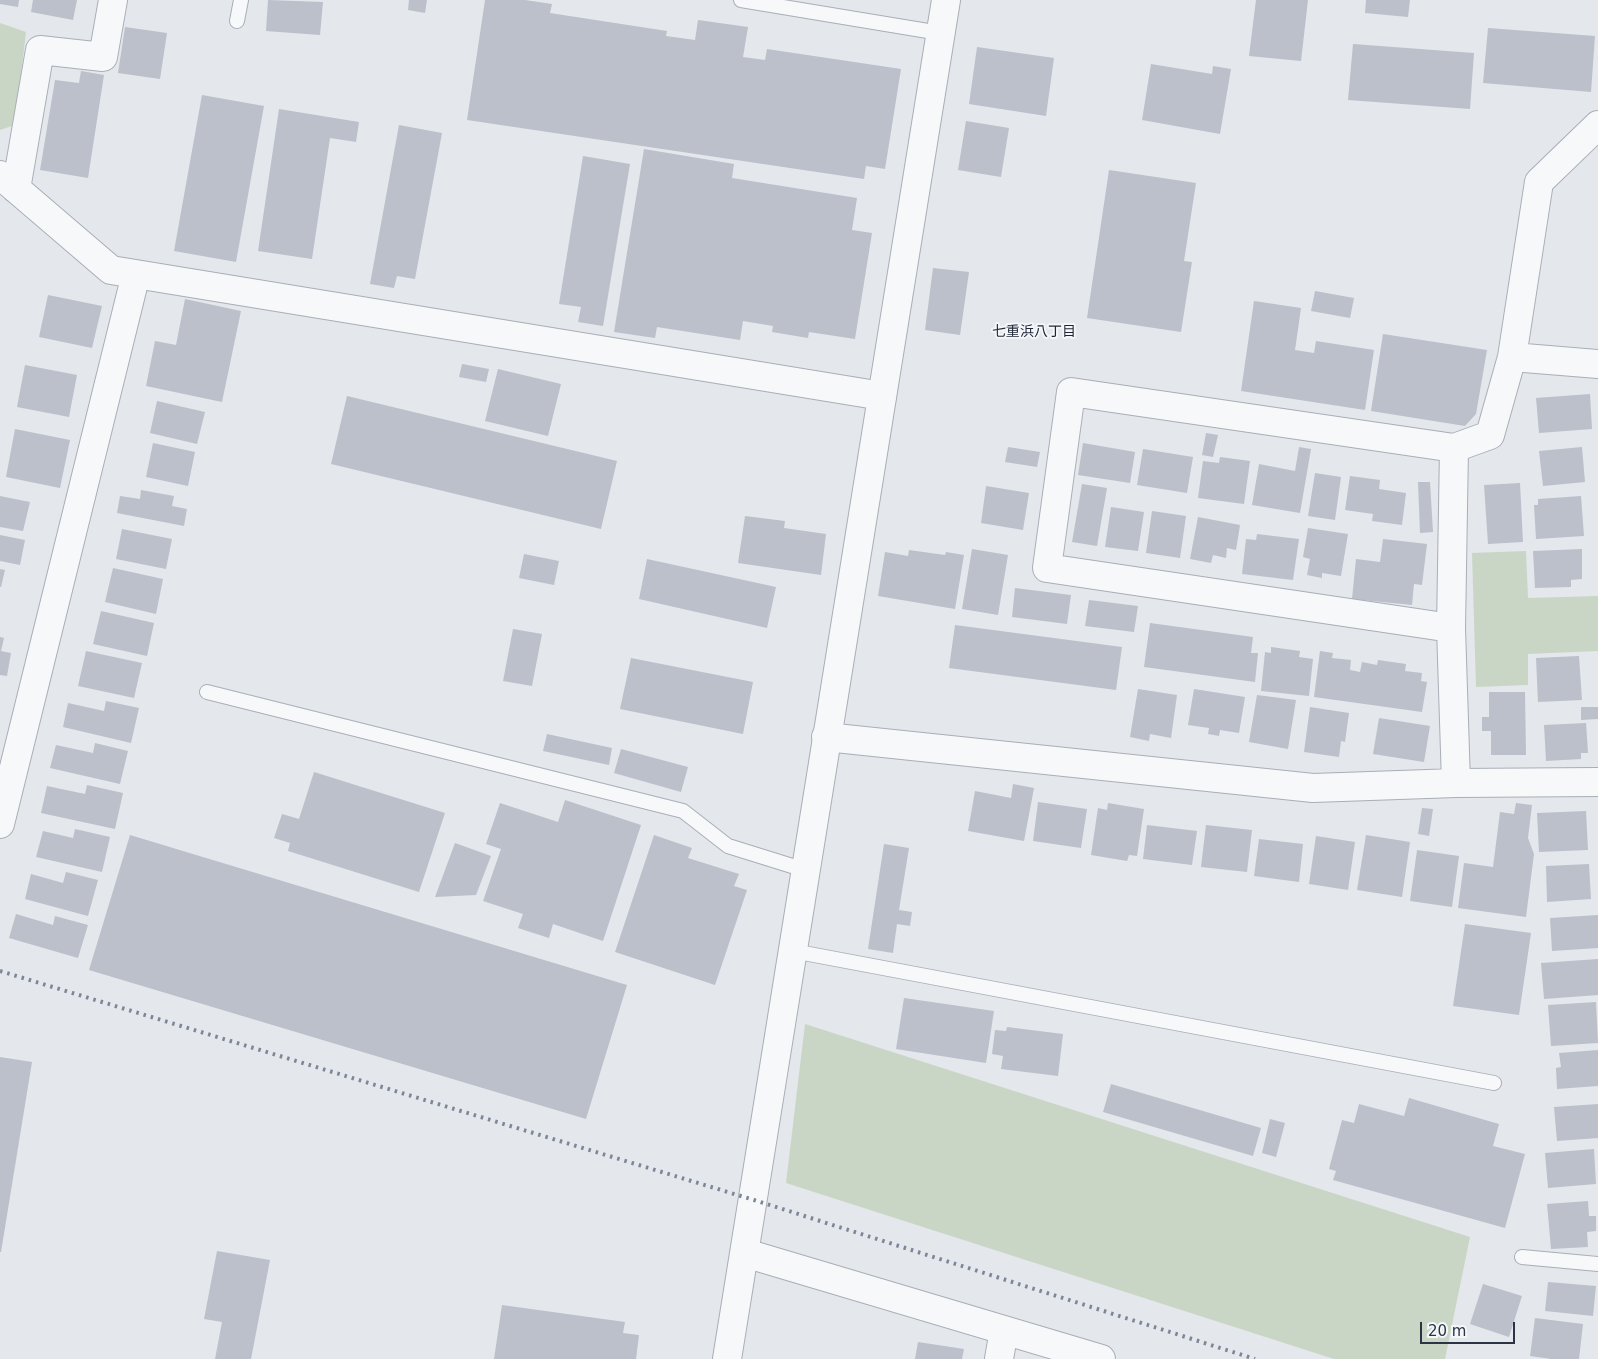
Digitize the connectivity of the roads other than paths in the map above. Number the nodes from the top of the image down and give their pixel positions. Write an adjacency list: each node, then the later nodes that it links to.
1 (113, 0): 8 (street)
2 (241, 0): 5 (lane)
3 (741, 0): 6 (lane)
4 (946, 0): 6 (street)
5 (238, 20)
6 (940, 33): 12 (street)
7 (1598, 125): 10 (street)
8 (8, 182): 9 (street)
9 (136, 274): 12 (street); 19 (street)
10 (1512, 358): 11 (street); 13 (street)
11 (1598, 364)
12 (882, 396): 16 (street)
13 (1454, 448): 14 (street); 14 (street)
14 (1452, 628): 18 (street)
15 (207, 692): 20 (lane)
16 (826, 737): 18 (street); 20 (street)
17 (1598, 782): 18 (street)
18 (1456, 783)
19 (0, 824)
20 (805, 870): 21 (street)
21 (793, 951): 22 (lane); 23 (street)
22 (1494, 1083)
23 (745, 1252): 26 (street); 27 (street)
24 (1522, 1257): 25 (lane)
25 (1598, 1264)
26 (1004, 1330): 28 (street); 29 (street)
27 (727, 1359)
28 (999, 1359)
29 (1101, 1359)

